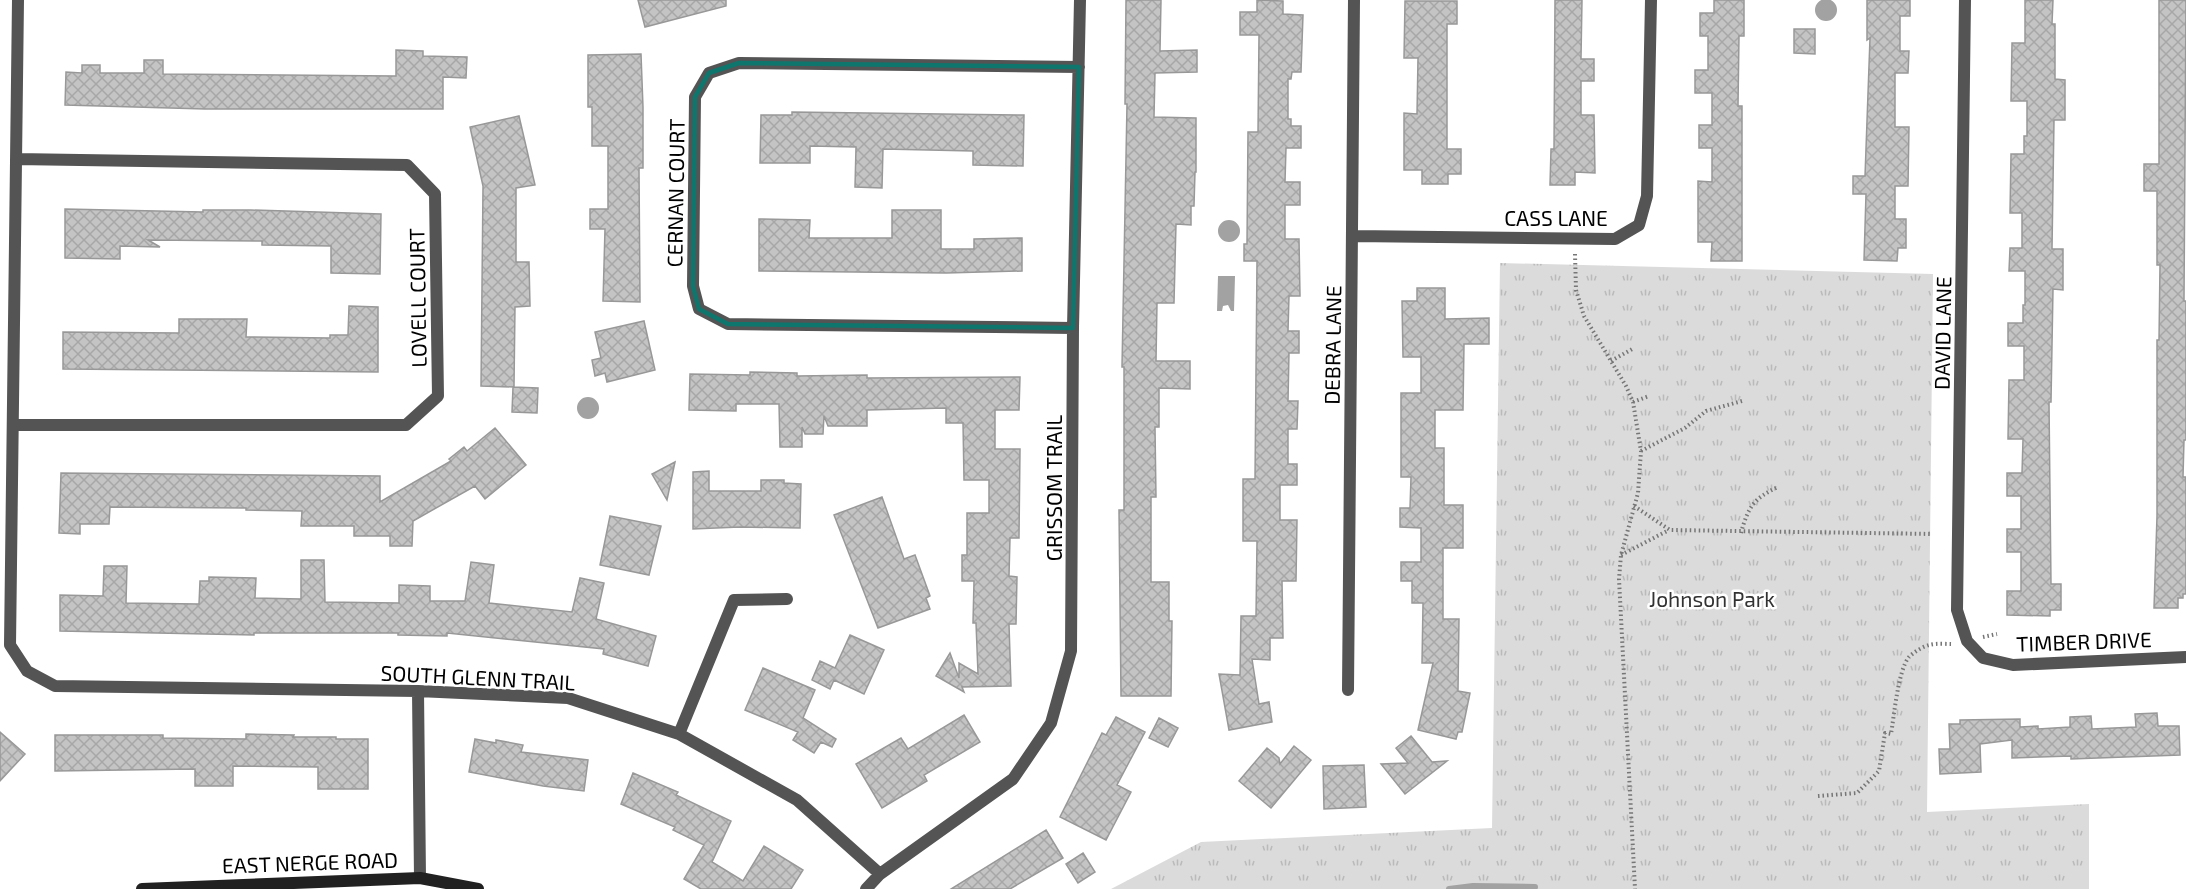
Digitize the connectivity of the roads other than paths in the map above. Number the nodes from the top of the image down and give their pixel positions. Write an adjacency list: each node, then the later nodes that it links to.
1 (18, 0): 7 (street)
2 (1080, 0): 6 (street, GRISSOM TRAIL)
3 (1354, 0): 8 (street, DEBRA LANE)
4 (1651, 0): 8 (street, CASS LANE)
5 (1965, 0): 13 (street, DAVID LANE)
6 (1079, 67): 9 (street, GRISSOM TRAIL); 9 (street, CERNAN COURT)
7 (16, 159): 10 (street); 10 (street, LOVELL COURT)
8 (1353, 236): 14 (street, DEBRA LANE)
9 (1073, 328): 17 (street, GRISSOM TRAIL)
10 (13, 425): 15 (street, SOUTH GLENN TRAIL)
11 (787, 599): 16 (street)
12 (2186, 657): 13 (street, TIMBER DRIVE)
13 (1983, 658)
14 (1348, 690)
15 (418, 691): 16 (street, SOUTH GLENN TRAIL); 18 (street)
16 (679, 734): 17 (street, SOUTH GLENN TRAIL)
17 (880, 874): 21 (street, GRISSOM TRAIL)
18 (420, 878): 19 (main road, EAST NERGE ROAD); 20 (main road, EAST NERGE ROAD)
19 (142, 889)
20 (478, 889)
21 (866, 889)

